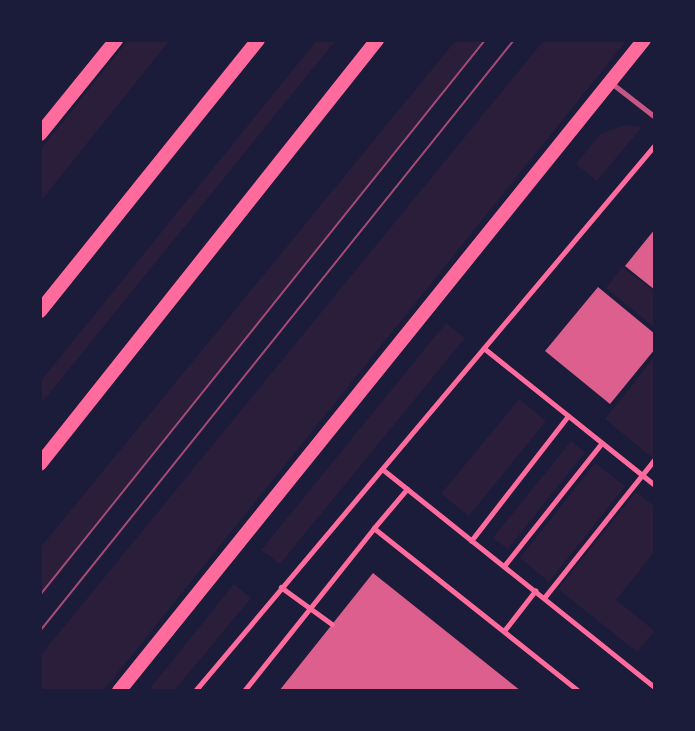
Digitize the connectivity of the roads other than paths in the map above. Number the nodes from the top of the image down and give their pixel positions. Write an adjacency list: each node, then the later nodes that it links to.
1 (116, 40): 7 (main road)
2 (258, 40): 8 (main road)
3 (377, 40): 9 (main road)
4 (644, 40): 5 (main road)
5 (610, 82): 6 (lane); 10 (main road)
6 (655, 117)
7 (40, 134)
8 (40, 311)
9 (40, 464)
10 (119, 691)

